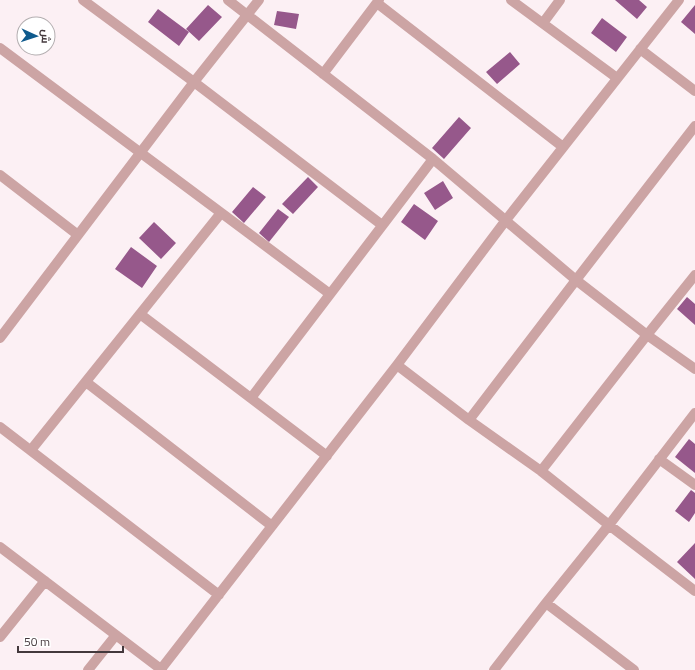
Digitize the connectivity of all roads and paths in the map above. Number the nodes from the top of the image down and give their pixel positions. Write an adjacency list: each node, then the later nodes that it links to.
1 (83, 0): 14 (street)
2 (228, 0): 8 (street)
3 (258, 0): 8 (street)
4 (511, 0): 9 (street)
5 (560, 0): 9 (street)
6 (679, 0): 11 (street)
7 (378, 1): 12 (street); 17 (street)
8 (247, 14): 12 (street); 14 (street)
9 (542, 23): 13 (street)
10 (0, 48): 18 (street)
11 (640, 49): 13 (street); 15 (street)
12 (323, 74): 19 (street)
13 (617, 78): 17 (street)
14 (194, 82): 18 (street); 23 (street)
15 (695, 91)
16 (695, 126): 26 (street)
17 (563, 147): 22 (street)
18 (140, 153): 21 (street); 24 (street)
19 (433, 159): 22 (street); 23 (street)
20 (0, 175): 24 (street)
21 (221, 213): 27 (street); 28 (street)
22 (506, 220): 26 (street); 31 (street)
23 (382, 225): 27 (street)
24 (78, 235): 30 (street)
25 (695, 275): 29 (street)
26 (576, 280): 29 (street); 36 (street)
27 (330, 294): 34 (street)
28 (140, 314): 33 (street); 34 (street)
29 (647, 335): 32 (street); 41 (street)
30 (0, 338)
31 (397, 365): 36 (street); 39 (street)
32 (695, 369)
33 (86, 382): 38 (street); 44 (street)
34 (251, 398): 39 (street)
35 (695, 414): 40 (street)
36 (469, 420): 41 (street)
37 (0, 427): 38 (street)
38 (31, 450): 48 (street)
39 (326, 456): 44 (street)
40 (659, 459): 42 (street); 43 (street)
41 (541, 471): 43 (street)
42 (695, 485)
43 (609, 525): 47 (street); 49 (street)
44 (272, 526): 48 (street)
45 (0, 547): 46 (street)
46 (45, 581): 50 (street); 51 (street)
47 (695, 591)
48 (219, 594): 53 (street)
49 (546, 603): 54 (street); 55 (street)
50 (116, 635): 52 (street); 53 (street)
51 (0, 637)
52 (88, 670)
53 (161, 670)
54 (494, 670)
55 (634, 670)

